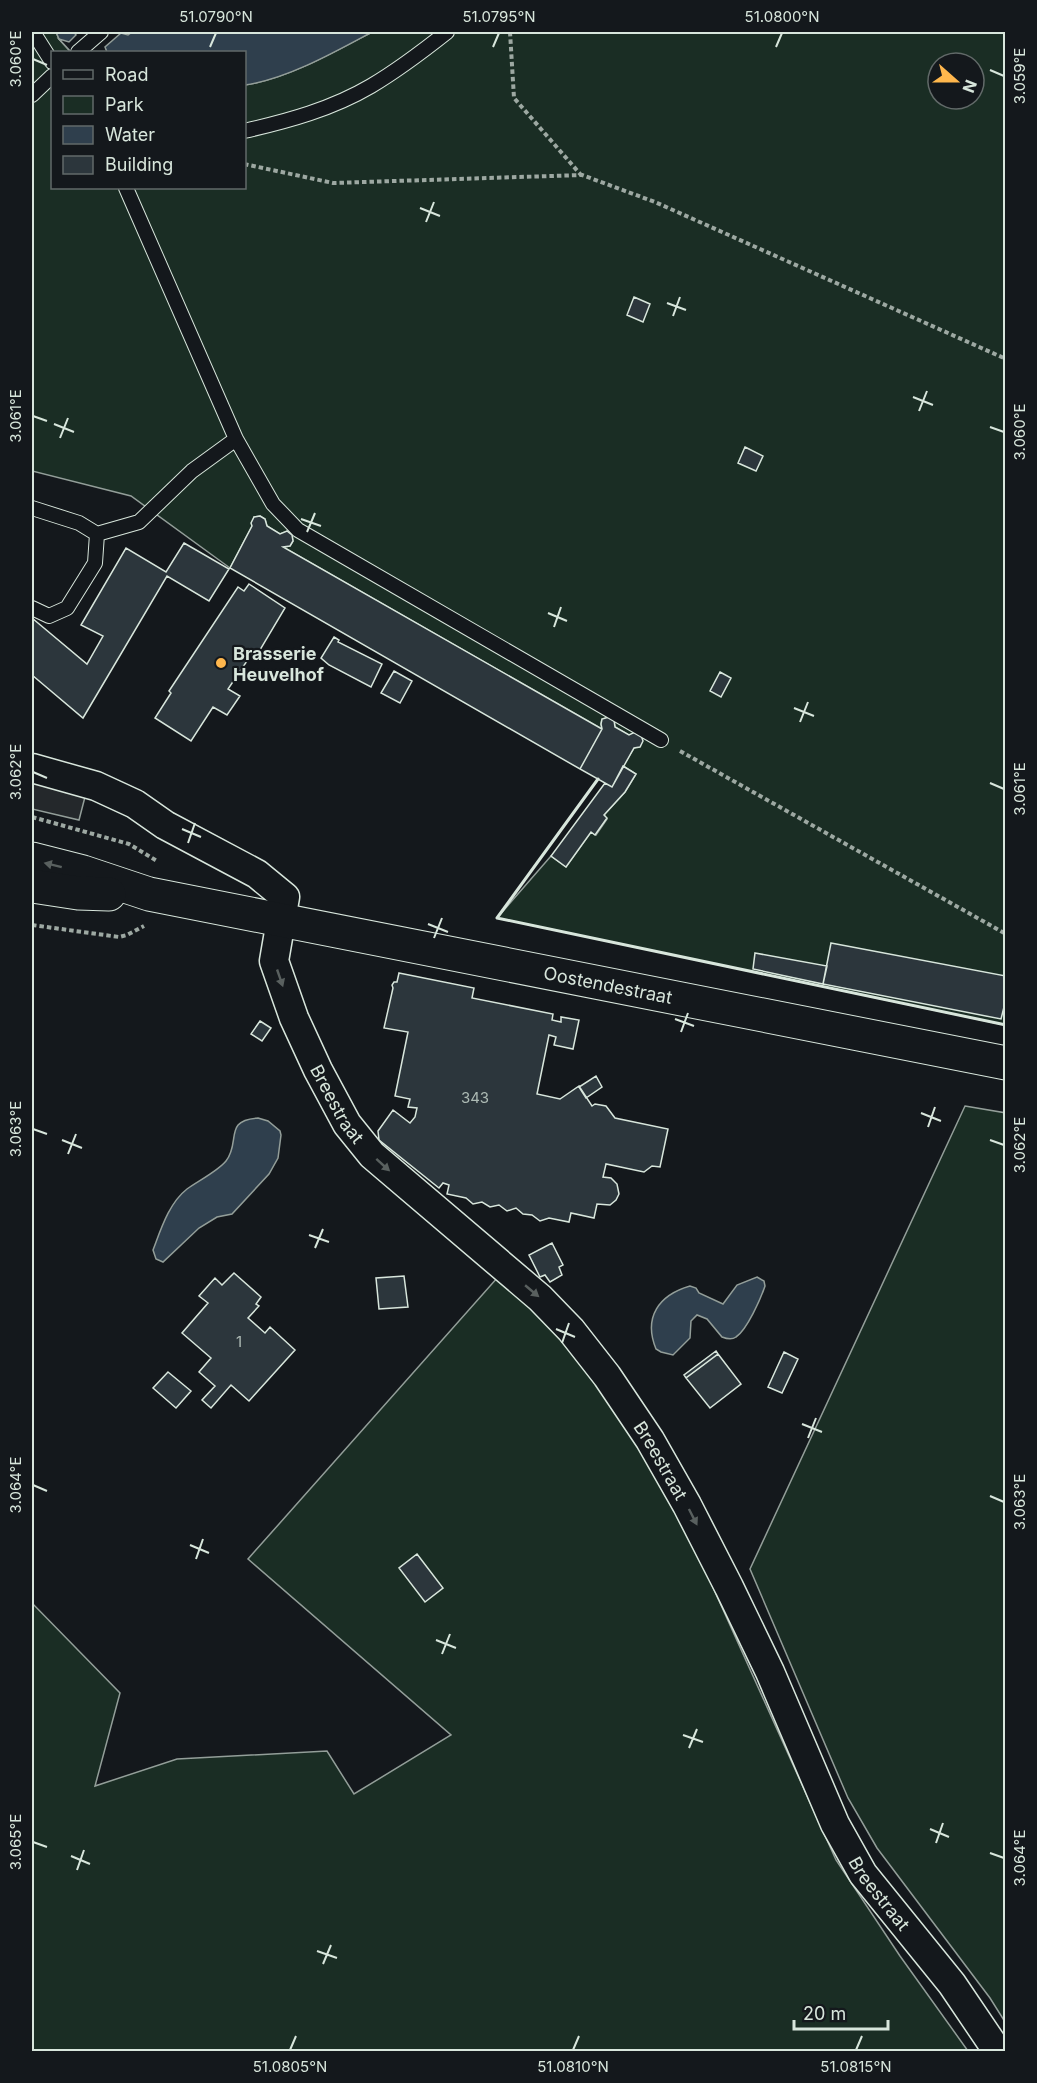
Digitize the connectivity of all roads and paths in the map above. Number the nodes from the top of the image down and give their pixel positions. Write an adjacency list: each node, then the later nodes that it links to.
1 (33, 32): 6 (lane)
2 (101, 32): 5 (lane)
3 (447, 32): 9 (lane)
4 (510, 32): 11 (path)
5 (79, 51)
6 (51, 60)
7 (51, 77): 8 (lane)
8 (32, 95)
9 (246, 131)
10 (246, 164): 11 (path)
11 (582, 175): 13 (path)
12 (126, 189): 14 (lane)
13 (1005, 358)
14 (236, 439): 16 (lane); 18 (lane)
15 (32, 508): 16 (lane)
16 (97, 534): 17 (lane)
17 (32, 608)
18 (661, 740): 24 (path)
19 (32, 768): 23 (street)
20 (32, 859): 22 (main road, Oostendestraat, one-way to 20)
21 (32, 886): 22 (main road, Oostendestraat)
22 (149, 894): 23 (main road, Oostendestraat)
23 (281, 921): 25 (main road, Oostendestraat); 26 (street, Breestraat, one-way to 26)
24 (1005, 934)
25 (1005, 1063)
26 (998, 2052)

